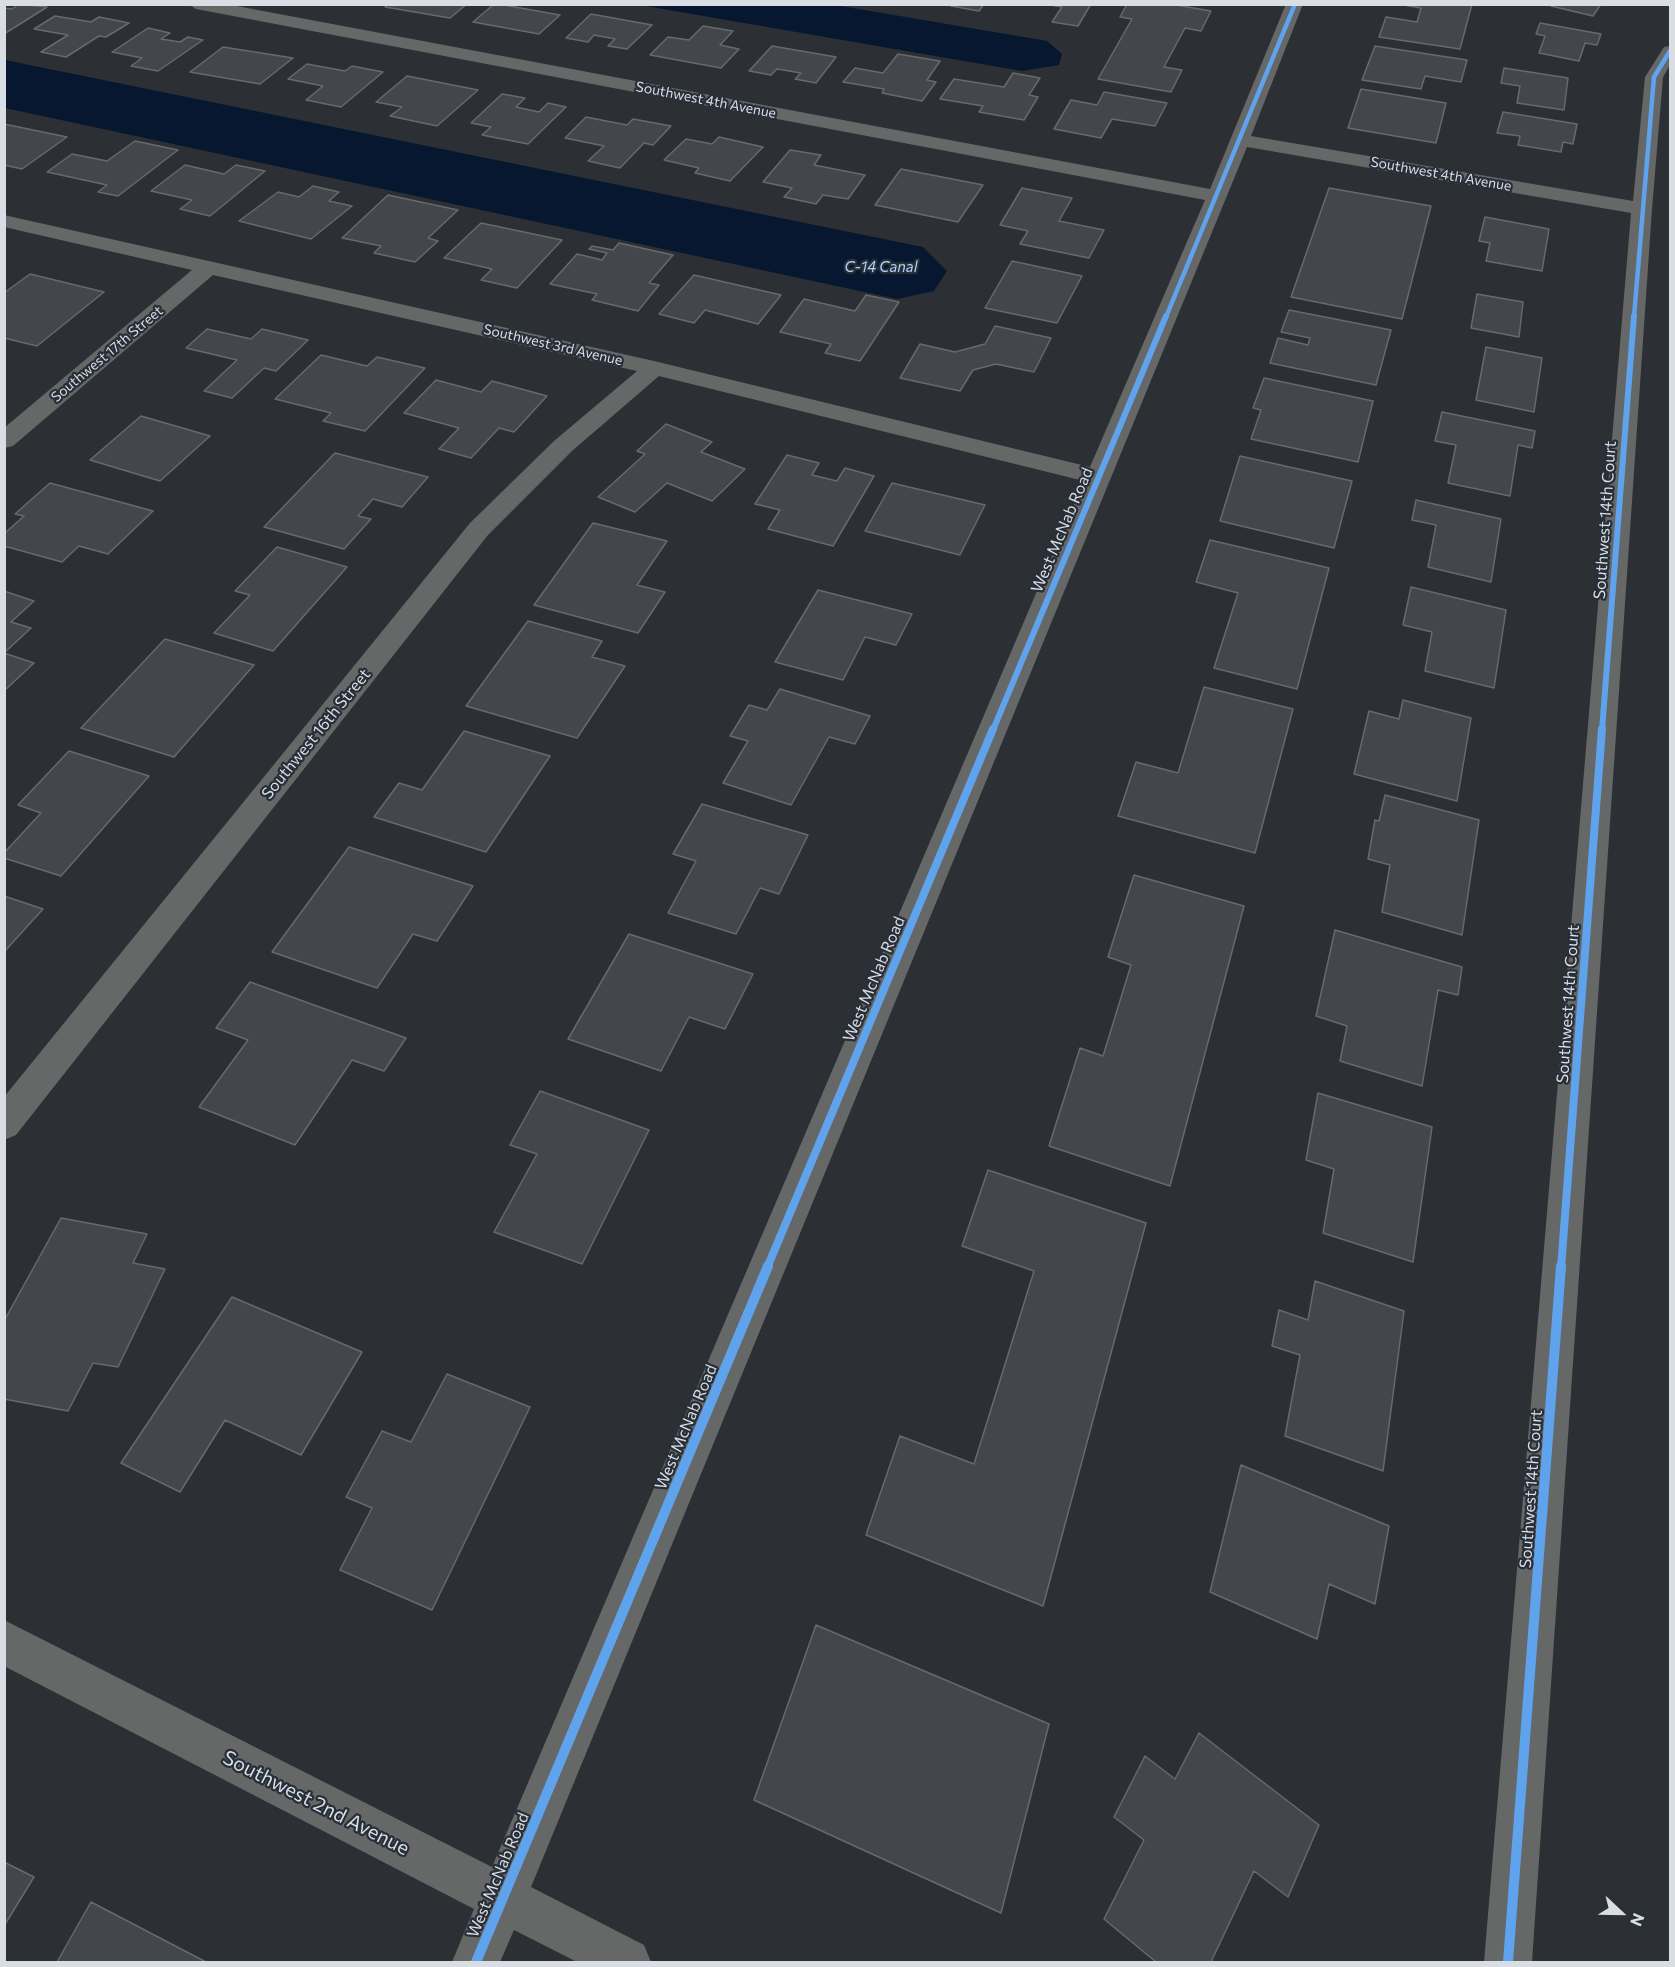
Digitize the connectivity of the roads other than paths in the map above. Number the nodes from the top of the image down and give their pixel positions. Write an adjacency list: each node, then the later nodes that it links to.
1 (196, 4): 5 (street, Southwest 4th Avenue)
2 (1295, 4): 4 (street, West McNab Road)
3 (1670, 51): 6 (street, Southwest 14th Court)
4 (1240, 140): 5 (street, West McNab Road); 6 (street, Southwest 4th Avenue)
5 (1217, 196): 11 (street, West McNab Road)
6 (1642, 209): 17 (street, Southwest 14th Court)
7 (4, 221): 8 (street, Southwest 3rd Avenue)
8 (209, 267): 9 (street, Southwest 3rd Avenue); 10 (street, Southwest 17th Street)
9 (654, 368): 11 (street, Southwest 3rd Avenue); 12 (street, Southwest 16th Street)
10 (4, 441)
11 (1099, 477): 14 (street, West McNab Road)
12 (4, 1124)
13 (4, 1642): 14 (street, Southwest 2nd Avenue)
14 (502, 1899): 15 (street, West McNab Road); 16 (street, Southwest 2nd Avenue)
15 (476, 1962)
16 (627, 1962)
17 (1508, 1962)

